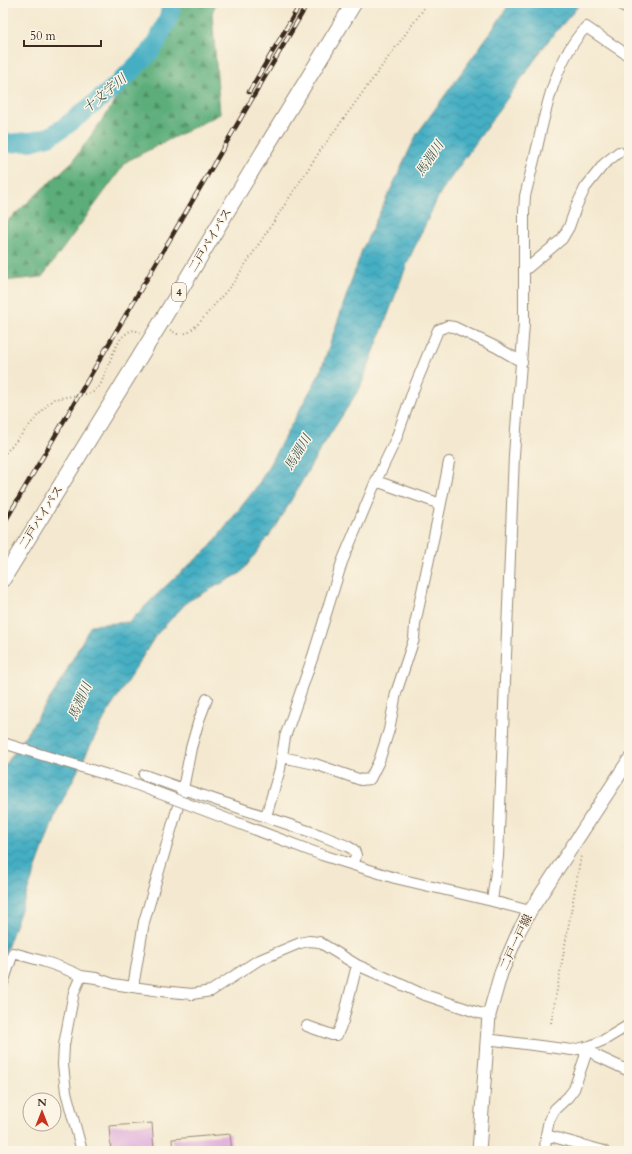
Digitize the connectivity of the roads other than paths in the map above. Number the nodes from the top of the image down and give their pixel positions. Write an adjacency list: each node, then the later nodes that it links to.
1 (354, 3): 9 (highway, 二戸バイパス / 4)
2 (629, 56): 4 (street)
3 (619, 152): 4 (street)
4 (524, 271): 5 (street)
5 (522, 362): 7 (street); 18 (street)
6 (449, 462): 8 (street)
7 (376, 480): 8 (street); 12 (street)
8 (440, 508): 12 (street)
9 (3, 579)
10 (207, 699): 15 (street)
11 (3, 743): 17 (street, bridge)
12 (282, 757): 16 (street)
13 (629, 760): 19 (main road, 二戸一戸線)
14 (144, 775): 15 (street)
15 (183, 789): 16 (street); 23 (street)
16 (266, 816): 17 (street)
17 (354, 864): 18 (street)
18 (492, 901): 19 (street)
19 (530, 911): 24 (main road, 二戸一戸線)
20 (357, 965): 23 (street); 24 (street); 25 (street)
21 (81, 976): 22 (street); 23 (street); 31 (street)
22 (3, 983)
23 (133, 987)
24 (489, 1015): 27 (main road, 二戸一戸線)
25 (307, 1026)
26 (629, 1026): 28 (street)
27 (486, 1039): 28 (street); 32 (main road, 二戸一戸線)
28 (584, 1047): 29 (street); 30 (street)
29 (629, 1071)
30 (546, 1135): 33 (street); 34 (street)
31 (82, 1151)
32 (479, 1151)
33 (545, 1151)
34 (604, 1151)

